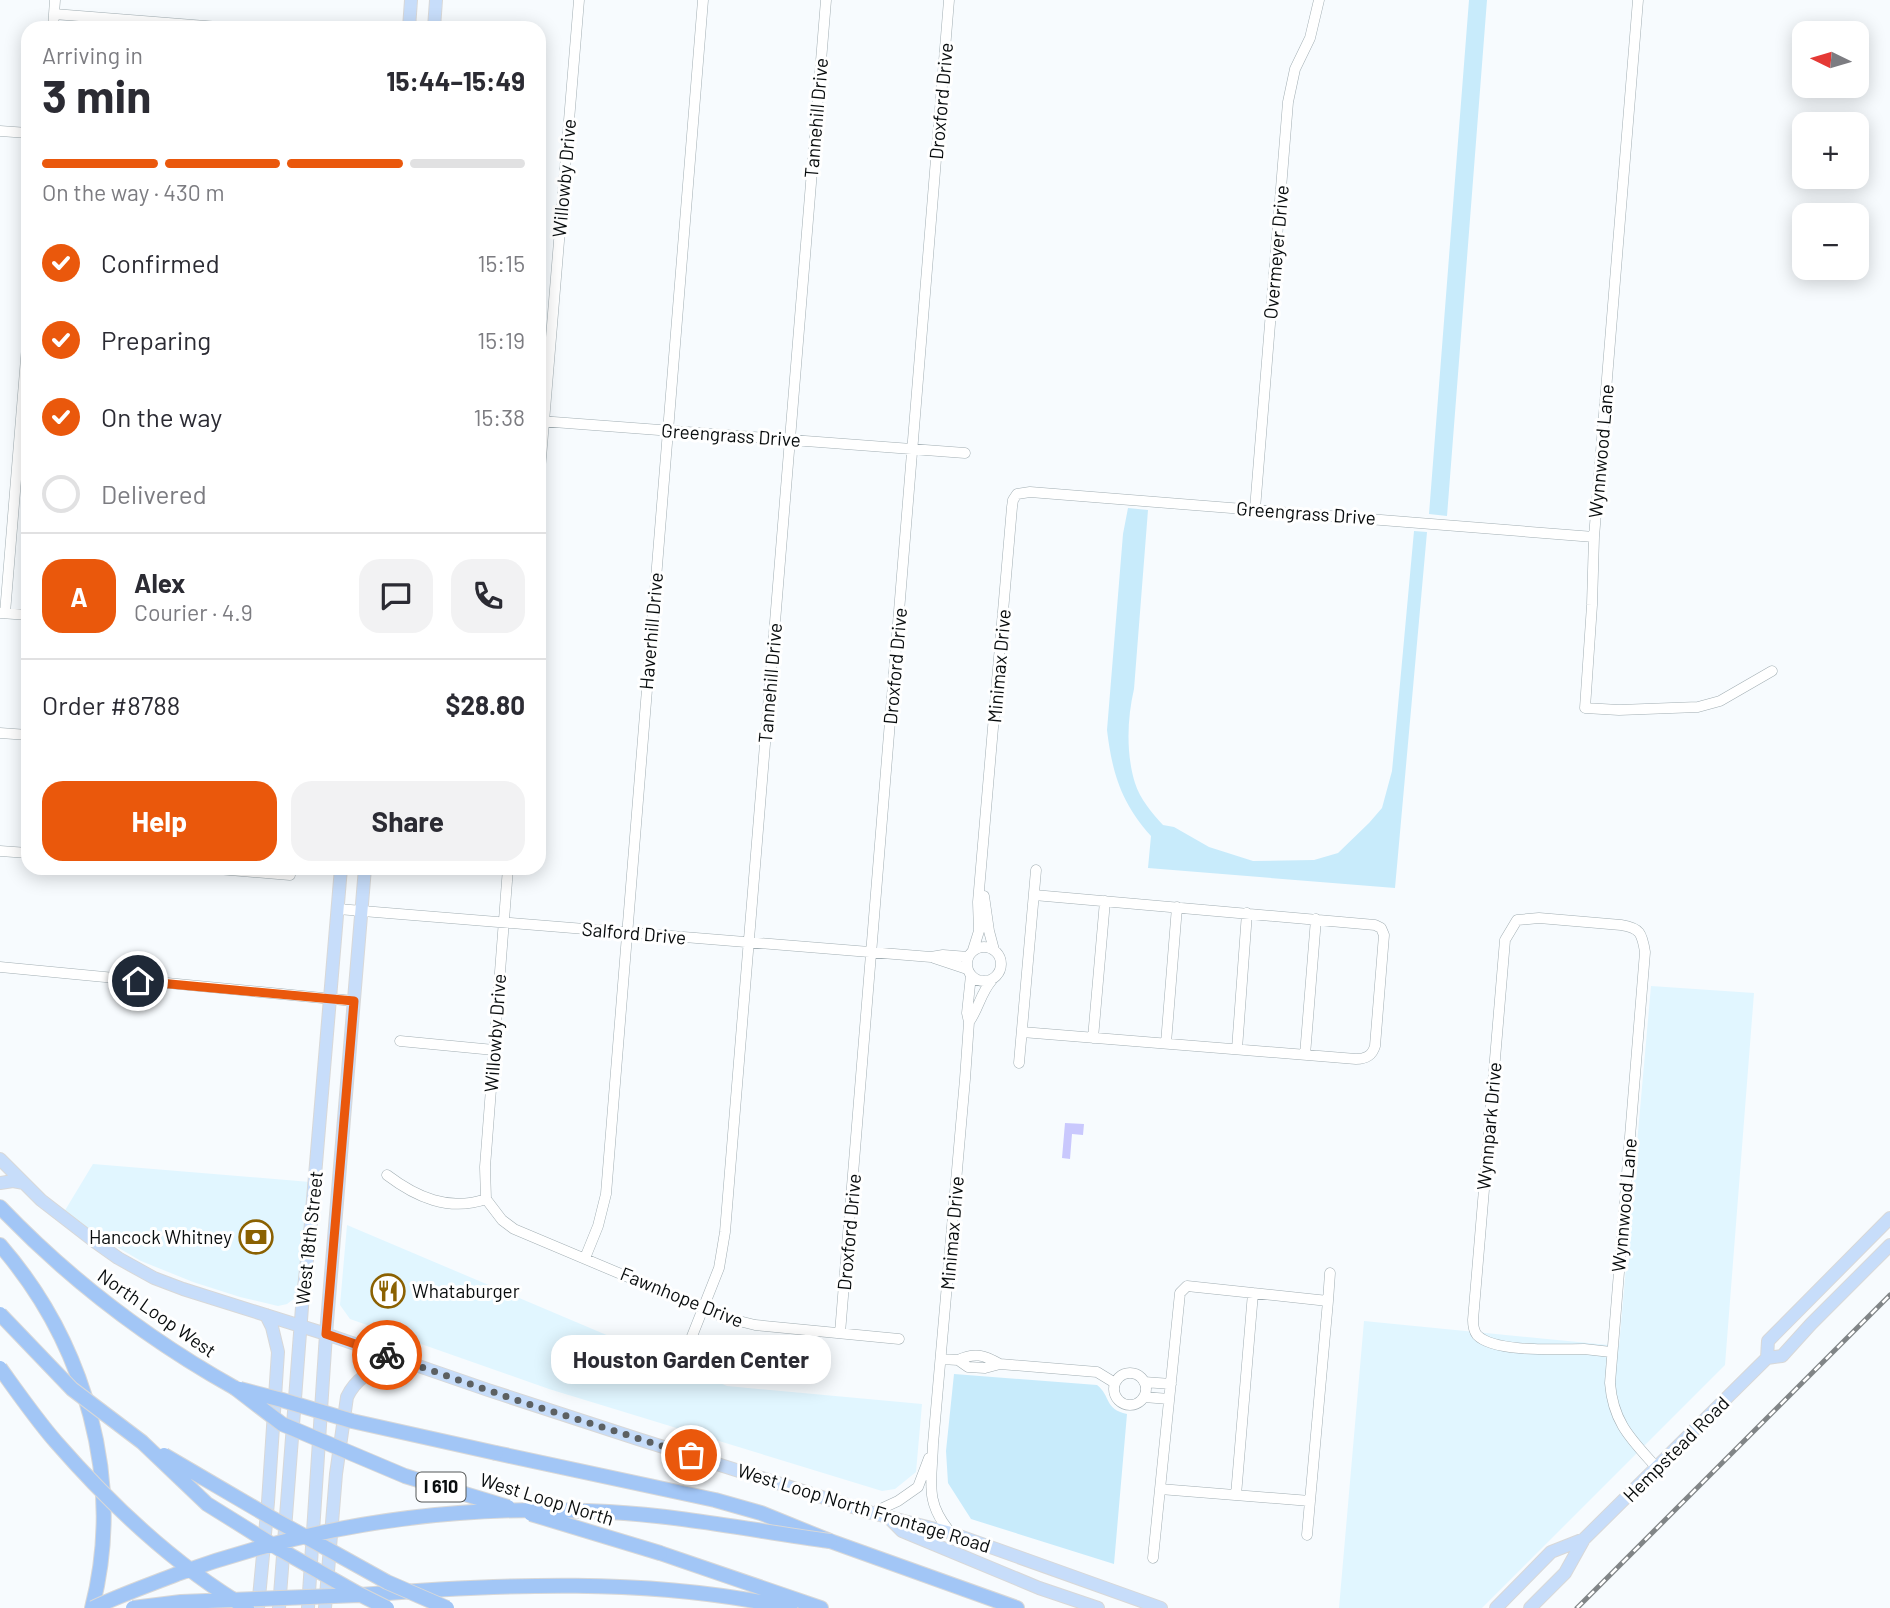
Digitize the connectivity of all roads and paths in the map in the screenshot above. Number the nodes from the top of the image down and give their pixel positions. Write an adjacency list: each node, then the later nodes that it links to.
1 (55, 0): 10 (street)
2 (411, 0): 13 (main road)
3 (436, 0): 14 (main road)
4 (579, 0): 17 (street, Willowby Drive)
5 (703, 0): 20 (street, Haverhill Drive)
6 (826, 0): 21 (street, Tannehill Drive)
7 (949, 0): 22 (street, Droxford Drive)
8 (1319, 0): 27 (street, Overmeyer Drive)
9 (1638, 0): 28 (street, Wynnwood Lane)
10 (54, 14): 11 (street); 12 (street)
11 (54, 21)
12 (142, 21)
13 (410, 21)
14 (434, 21)
15 (0, 131): 16 (street)
16 (21, 132)
17 (546, 366)
18 (546, 421): 20 (street, Greengrass Drive)
19 (21, 429): 24 (street)
20 (667, 431): 21 (street, Greengrass Drive); 50 (street, Haverhill Drive)
21 (790, 440): 22 (street, Greengrass Drive); 51 (street, Tannehill Drive)
22 (913, 449): 23 (street, Greengrass Drive); 53 (street, Droxford Drive)
23 (965, 453)
24 (15, 494): 25 (street); 29 (street)
25 (21, 494)
26 (1017, 494): 27 (street, Greengrass Drive); 40 (street, Minimax Drive)
27 (1255, 509): 28 (street, Greengrass Drive)
28 (1594, 537): 31 (street, Wynnwood Lane)
29 (3, 613): 30 (street)
30 (21, 614)
31 (1772, 671)
32 (0, 733): 33 (street)
33 (21, 734)
34 (0, 851): 35 (street)
35 (21, 852)
36 (1036, 870): 41 (street)
37 (340, 875): 44 (main road, West 18th Street)
38 (364, 875): 45 (main road, West 18th Street)
39 (507, 875): 49 (street, Willowby Drive)
40 (981, 881): 52 (street, Minimax Drive); 54 (street, Minimax Drive)
41 (1034, 895): 42 (street); 62 (street)
42 (1105, 901): 43 (street); 63 (street)
43 (1177, 907): 46 (street); 65 (street)
44 (338, 909): 45 (street, Salford Drive); 59 (main road, West 18th Street)
45 (362, 910): 49 (street, Salford Drive); 60 (main road, West 18th Street)
46 (1247, 913): 47 (street); 66 (street)
47 (1316, 919): 68 (street); 68 (street)
48 (1517, 920): 92 (street, Wynnwood Lane); 92 (street, Wynnpark Drive)
49 (504, 922): 50 (street, Salford Drive); 67 (street, Willowby Drive)
50 (626, 932): 51 (street, Salford Drive); 81 (street, Haverhill Drive)
51 (749, 942): 53 (street, Salford Drive); 85 (street, Tannehill Drive)
52 (994, 950): 54 (street); 58 (street)
53 (872, 951): 55 (street, Salford Drive); 89 (street, Droxford Drive)
54 (971, 954): 55 (street, Salford Drive); 57 (street)
55 (931, 957): 57 (street, Salford Drive)
56 (0, 967): 59 (street)
57 (969, 972): 58 (street); 61 (street, Minimax Drive)
58 (992, 980): 61 (street, Minimax Drive)
59 (330, 999): 60 (street); 77 (main road, West 18th Street)
60 (354, 1001): 78 (main road, West 18th Street)
61 (969, 1022): 95 (street, Minimax Drive)
62 (1022, 1032): 63 (street); 69 (street)
63 (1093, 1038): 65 (street)
64 (400, 1041): 67 (street)
65 (1166, 1044): 66 (street)
66 (1237, 1049): 68 (street)
67 (494, 1050): 74 (street, Willowby Drive)
68 (1305, 1055)
69 (1019, 1063)
70 (0, 1159): 73 (main road, West Loop North Frontage Road)
71 (387, 1175): 74 (street)
72 (0, 1183): 73 (main road)
73 (25, 1183): 87 (main road, West Loop North Frontage Road)
74 (486, 1199): 81 (street, Fawnhope Drive)
75 (0, 1207): 101 (highway, North Loop West / I 610)
76 (1890, 1218): 93 (main road, Hempstead Road)
77 (311, 1223): 78 (main road); 88 (main road, West 18th Street)
78 (335, 1231): 90 (main road, West 18th Street)
79 (0, 1245): 118 (highway)
80 (1890, 1245): 93 (main road, Hempstead Road)
81 (585, 1258): 85 (street, Fawnhope Drive)
82 (1330, 1273): 84 (street)
83 (1253, 1293): 84 (street); 100 (street); 108 (street)
84 (1328, 1301): 109 (street)
85 (704, 1308): 89 (street, Fawnhope Drive); 94 (street, Tannehill Drive)
86 (0, 1314): 104 (highway, bridge)
87 (266, 1315): 88 (main road, West Loop North Frontage Road); 121 (main road)
88 (301, 1327): 90 (main road, West Loop North Frontage Road); 122 (main road, West 18th Street)
89 (840, 1333): 91 (street, Fawnhope Drive)
90 (326, 1334): 96 (main road, West Loop North Frontage Road); 124 (main road, West 18th Street)
91 (899, 1339)
92 (1611, 1352): 106 (street, Wynnwood Lane)
93 (1767, 1358): 106 (main road, Hempstead Road)
94 (683, 1359)
95 (941, 1359): 99 (street); 105 (street, Minimax Drive)
96 (398, 1360): 110 (main road, West Loop North Frontage Road); 125 (main road)
97 (0, 1368): 120 (highway, bridge)
98 (1144, 1382): 99 (street); 100 (street); 102 (street)
99 (1115, 1383): 102 (street)
100 (1171, 1384): 103 (street)
101 (235, 1388): 115 (highway, bridge); 129 (highway, West Loop North / I 610, bridge)
102 (1144, 1397): 103 (street)
103 (1170, 1399): 107 (street)
104 (142, 1442): 126 (highway, bridge); 127 (highway, bridge)
105 (933, 1444): 110 (street, Minimax Drive); 112 (street, Minimax Drive)
106 (1657, 1468): 114 (main road, Hempstead Road)
107 (1160, 1489): 108 (street); 116 (street)
108 (1236, 1495): 109 (street)
109 (1310, 1501): 113 (street)
110 (872, 1513): 111 (main road, West Loop North Frontage Road)
111 (889, 1517): 112 (main road, West Loop North Frontage Road); 131 (main road)
112 (951, 1533): 132 (main road, West Loop North Frontage Road)
113 (1307, 1535)
114 (1584, 1539): 133 (main road, Hempstead Road); 134 (main road, Hempstead Road)
115 (830, 1541): 118 (highway, bridge); 130 (highway)
116 (1153, 1558)
117 (360, 1595): 119 (highway, bridge); 123 (highway, bridge); 128 (highway, bridge)
118 (92, 1608)
119 (133, 1608)
120 (247, 1608)
121 (258, 1608)
122 (279, 1608)
123 (299, 1608)
124 (308, 1608)
125 (325, 1608)
126 (387, 1608)
127 (447, 1608)
128 (790, 1608)
129 (821, 1608)
130 (1017, 1608)
131 (1098, 1608)
132 (1161, 1608)
133 (1496, 1608)
134 (1530, 1608)

